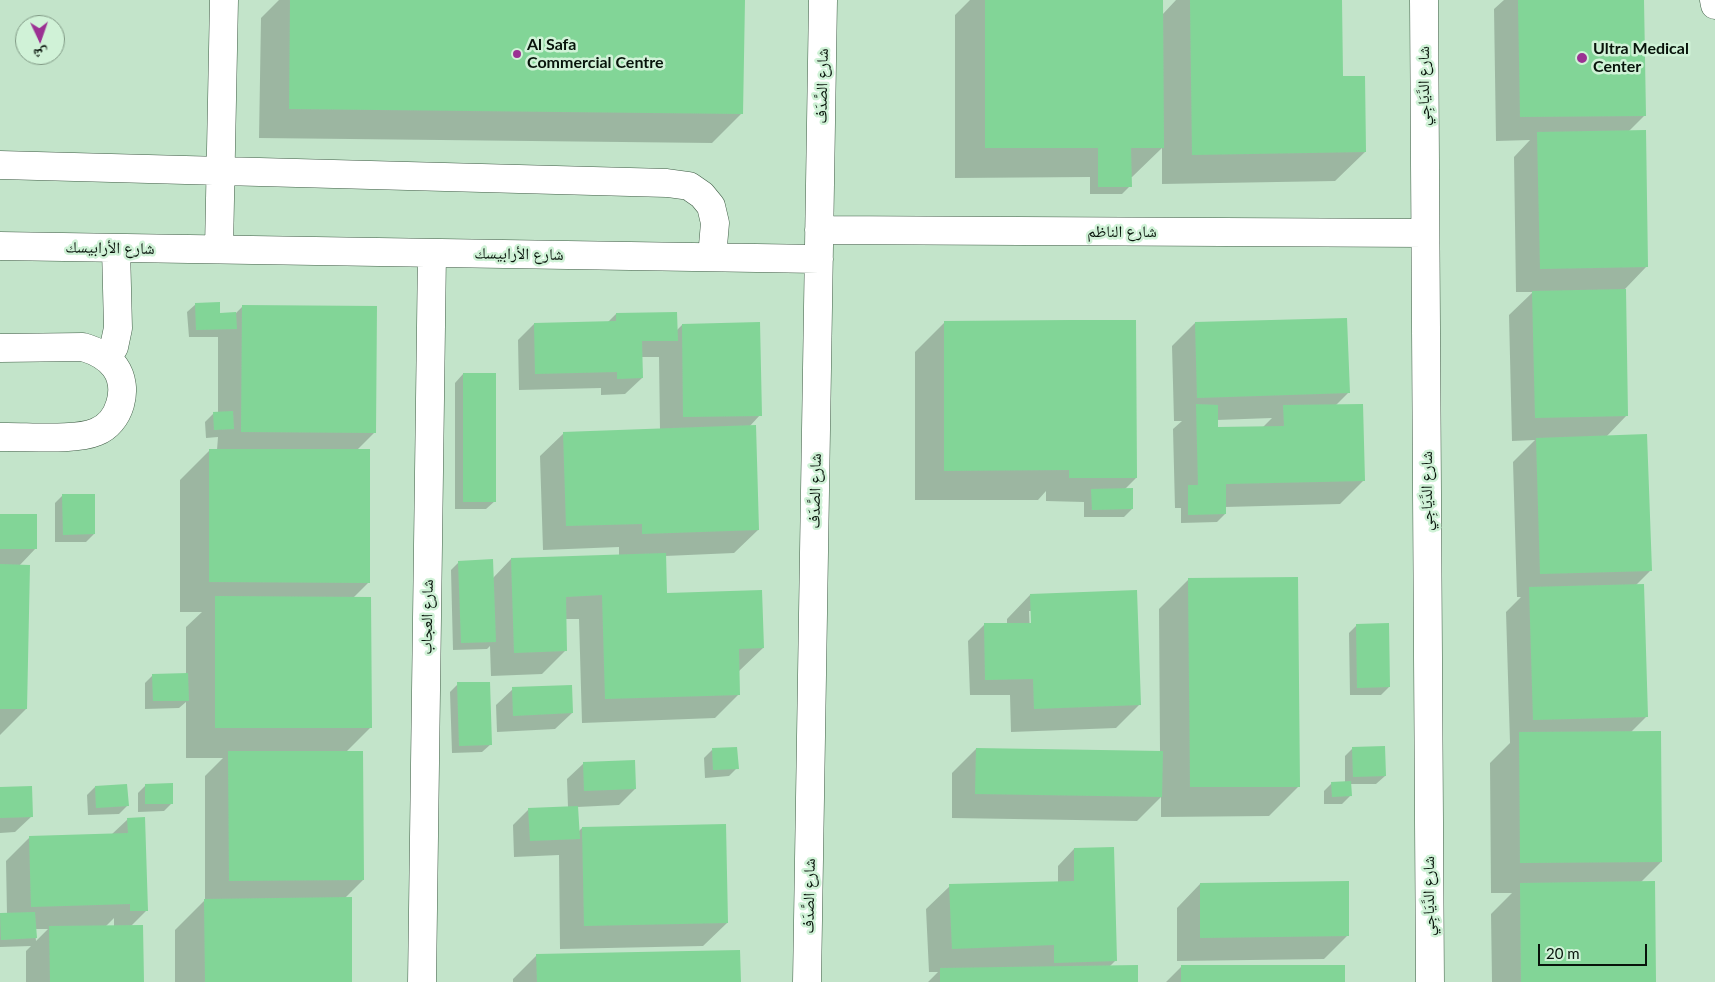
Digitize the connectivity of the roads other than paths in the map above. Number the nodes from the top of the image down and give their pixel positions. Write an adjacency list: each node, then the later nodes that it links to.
1 (224, 0): 7 (street)
2 (823, 0): 8 (street, شارع الصَّدَف)
3 (1424, 0): 9 (street, شارع الدَّيَاجِي)
4 (1714, 0): 5 (street)
5 (1715, 5)
6 (0, 165): 7 (street)
7 (221, 171): 12 (street); 14 (street)
8 (819, 230): 9 (street, شارع الناظم); 15 (street, شارع الصَّدَف)
9 (1425, 233): 21 (street, شارع الدَّيَاجِي)
10 (0, 246): 11 (street, شارع الأرابيسك)
11 (116, 248): 12 (street, شارع الأرابيسك); 17 (street)
12 (219, 249): 13 (street, شارع الأرابيسك)
13 (432, 252): 14 (street, شارع الأرابيسك); 19 (street, شارع العجاب)
14 (712, 257): 15 (street, شارع الأرابيسك)
15 (819, 259): 20 (street, شارع الصَّدَف)
16 (0, 348): 17 (street)
17 (107, 358): 18 (street)
18 (0, 437)
19 (422, 982)
20 (807, 982)
21 (1430, 982)

